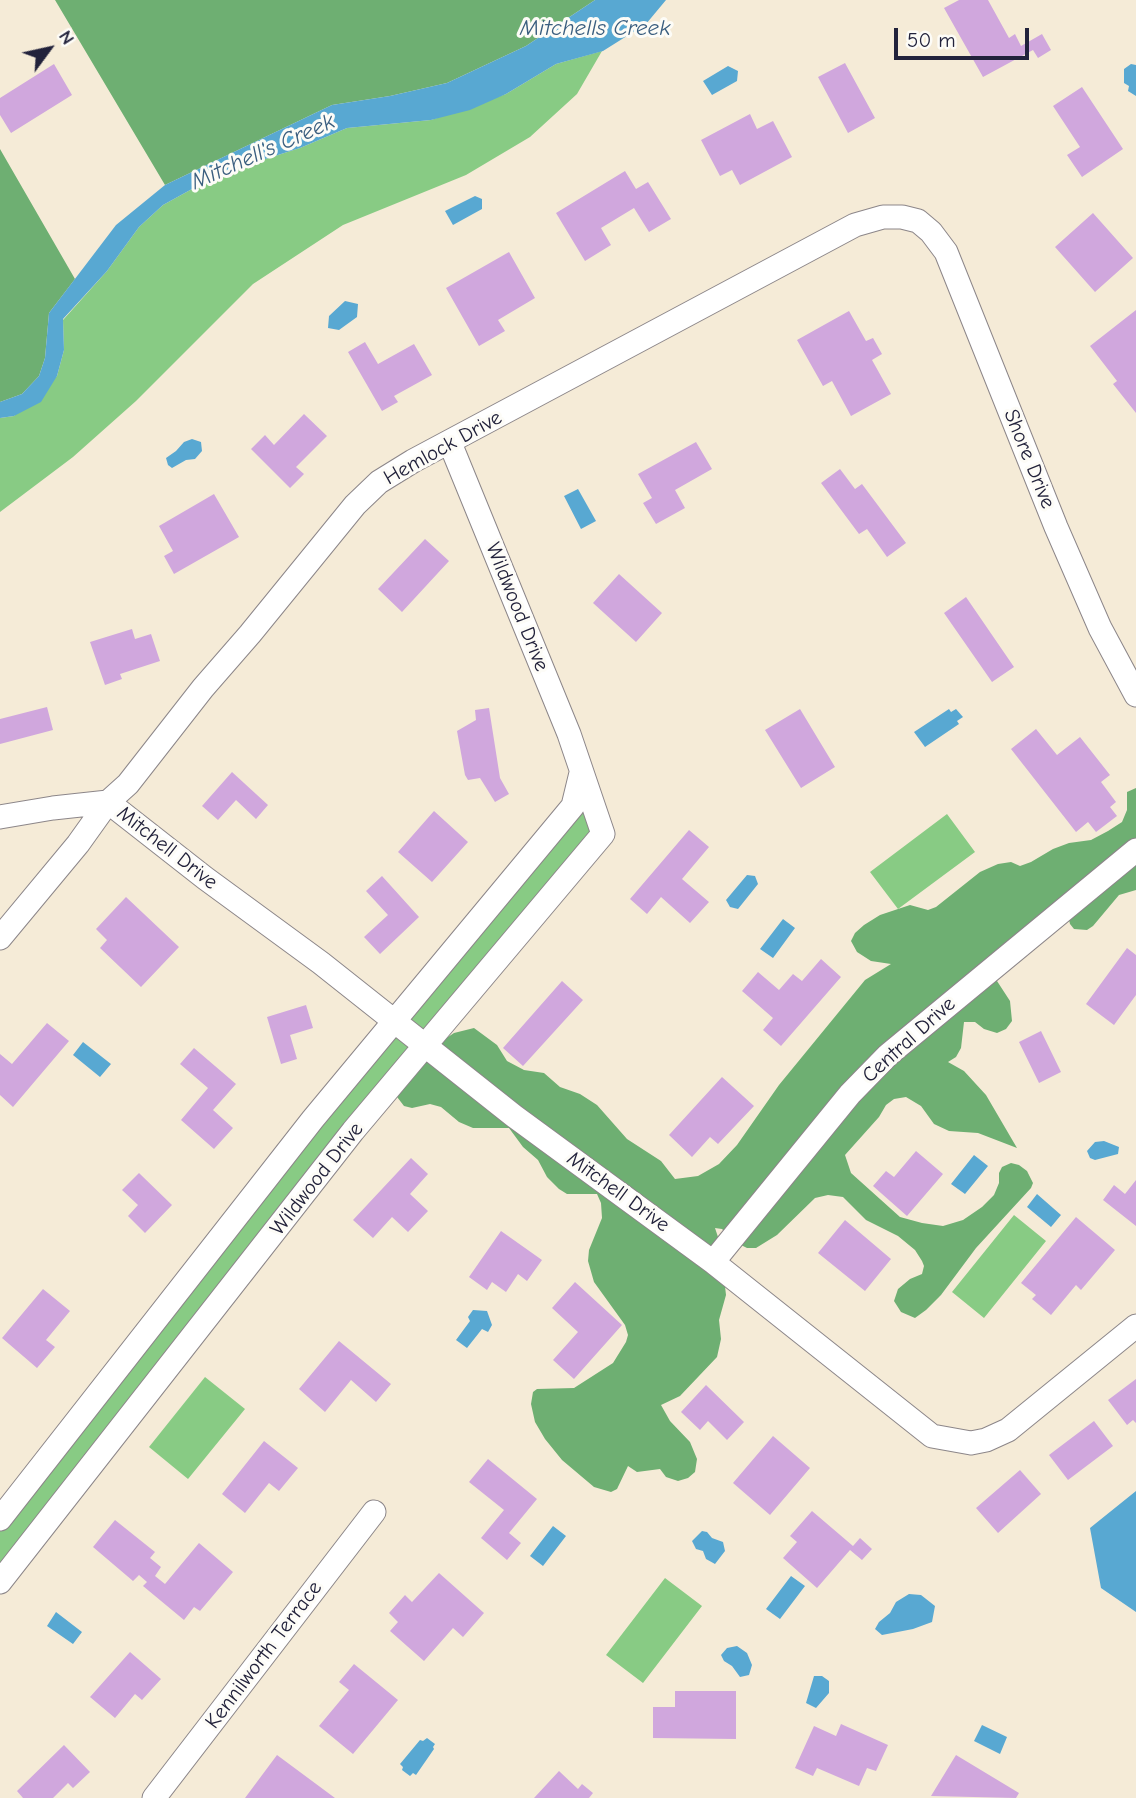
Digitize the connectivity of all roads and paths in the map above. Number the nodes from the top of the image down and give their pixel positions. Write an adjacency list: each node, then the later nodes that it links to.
1 (923, 225): 2 (street, Hemlock Drive); 3 (street, Shore Drive)
2 (450, 443): 4 (street, Wildwood Drive); 5 (street, Hemlock Drive)
3 (1136, 695)
4 (581, 773): 9 (street, Wildwood Drive); 10 (street, Wildwood Drive)
5 (108, 802): 6 (street); 8 (street, Hemlock Drive); 9 (street, Mitchell Drive)
6 (0, 817)
7 (1136, 850): 11 (street, Central Drive)
8 (0, 938)
9 (395, 1022): 10 (street, Mitchell Drive); 14 (street, Wildwood Drive)
10 (425, 1046): 11 (street, Mitchell Drive); 15 (street, Wildwood Drive)
11 (713, 1262): 12 (street, Mitchell Drive)
12 (1136, 1326)
13 (374, 1512): 16 (street, Kennilworth Terrace)
14 (0, 1519)
15 (0, 1582)
16 (154, 1798)

